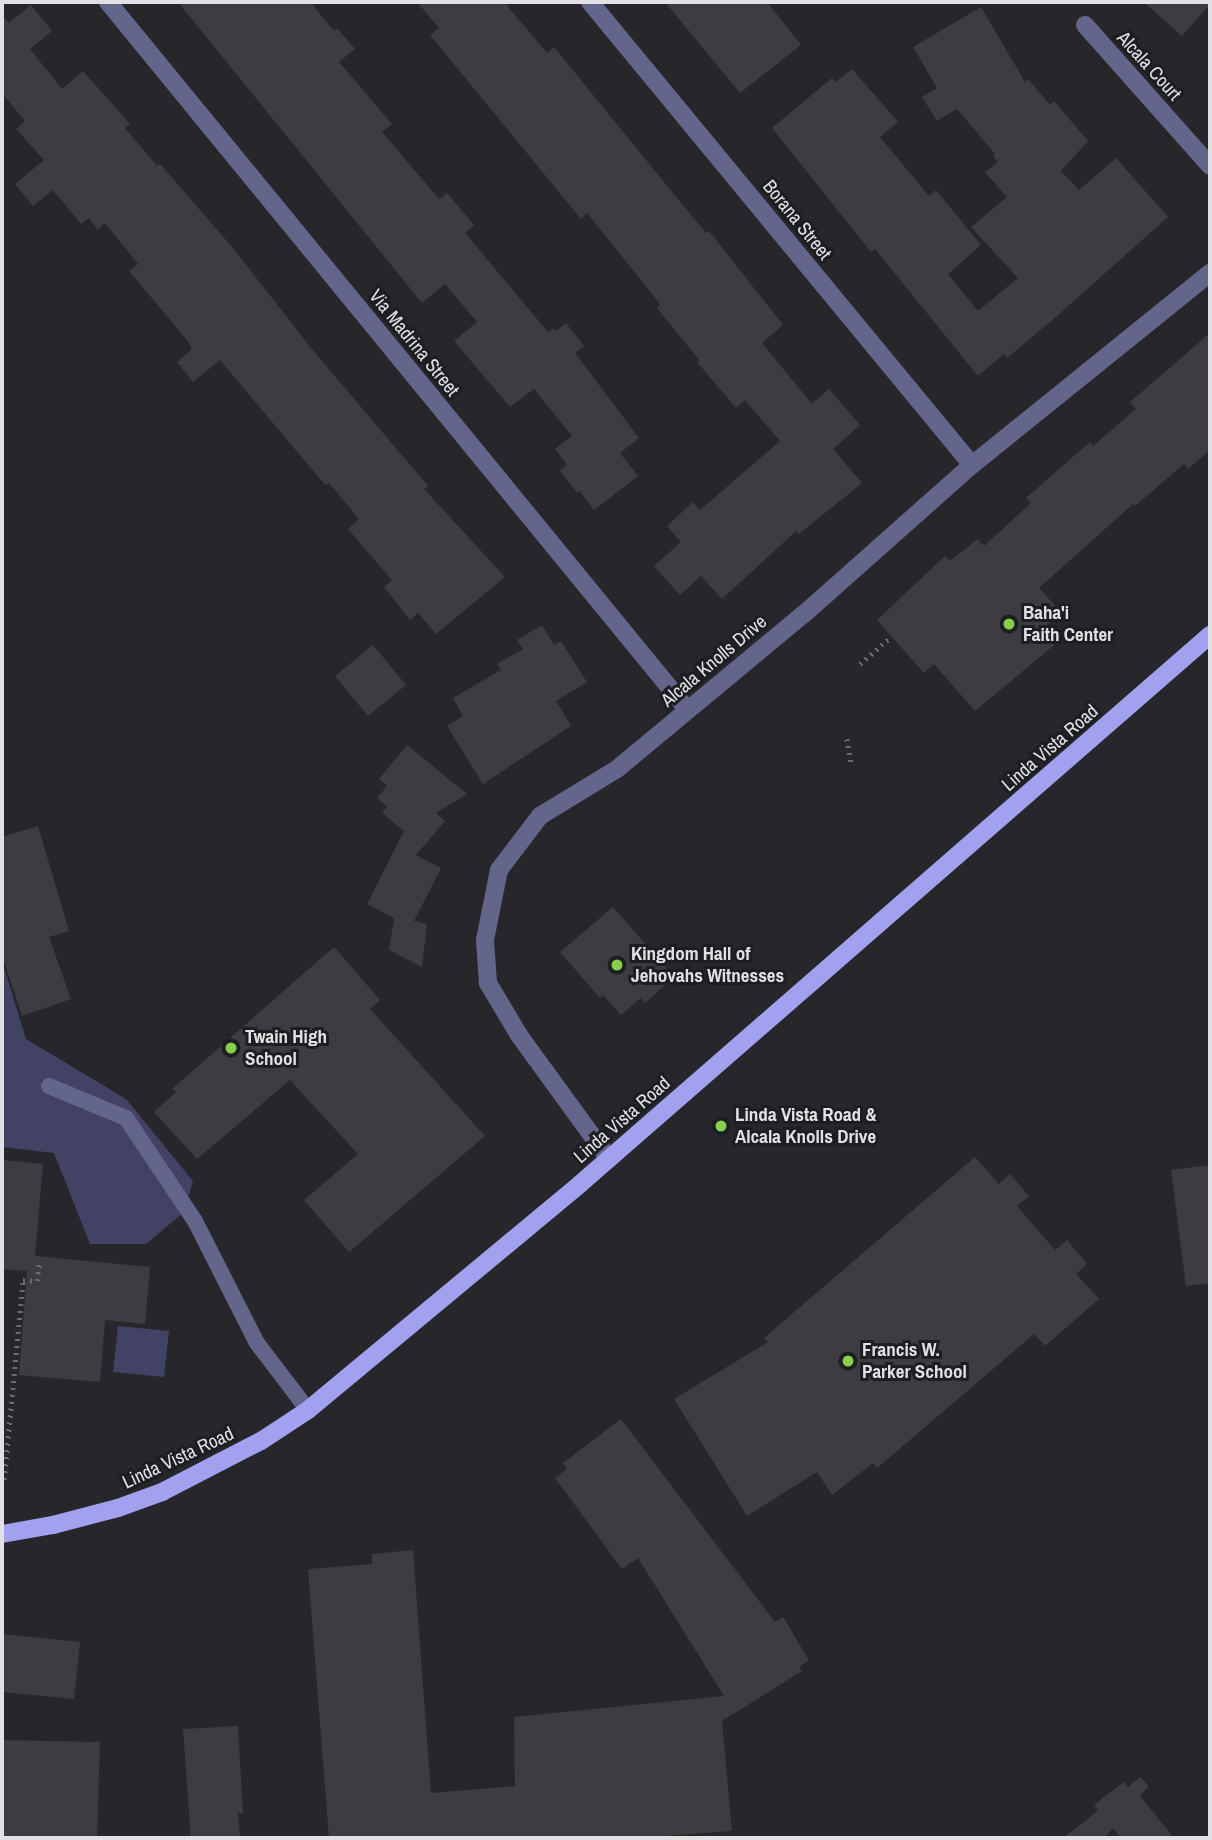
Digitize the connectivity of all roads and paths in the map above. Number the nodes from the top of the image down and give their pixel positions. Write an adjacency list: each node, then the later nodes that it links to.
1 (108, 2): 10 (street, Via Madrina Street)
2 (590, 2): 6 (street, Borana Street)
3 (1085, 25): 4 (street, Alcala Court)
4 (1210, 166)
5 (1210, 273): 6 (street, Alcala Knolls Drive)
6 (972, 465): 10 (street, Alcala Knolls Drive)
7 (1210, 635): 14 (main road, Linda Vista Road)
8 (891, 637): 9 (path)
9 (860, 664)
10 (688, 710): 14 (street, Alcala Knolls Drive)
11 (847, 739): 12 (path)
12 (852, 766)
13 (49, 1086): 16 (lane)
14 (608, 1159): 16 (main road, Linda Vista Road)
15 (39, 1264): 17 (path)
16 (308, 1410): 18 (main road, Linda Vista Road)
17 (4, 1480)
18 (2, 1534)

